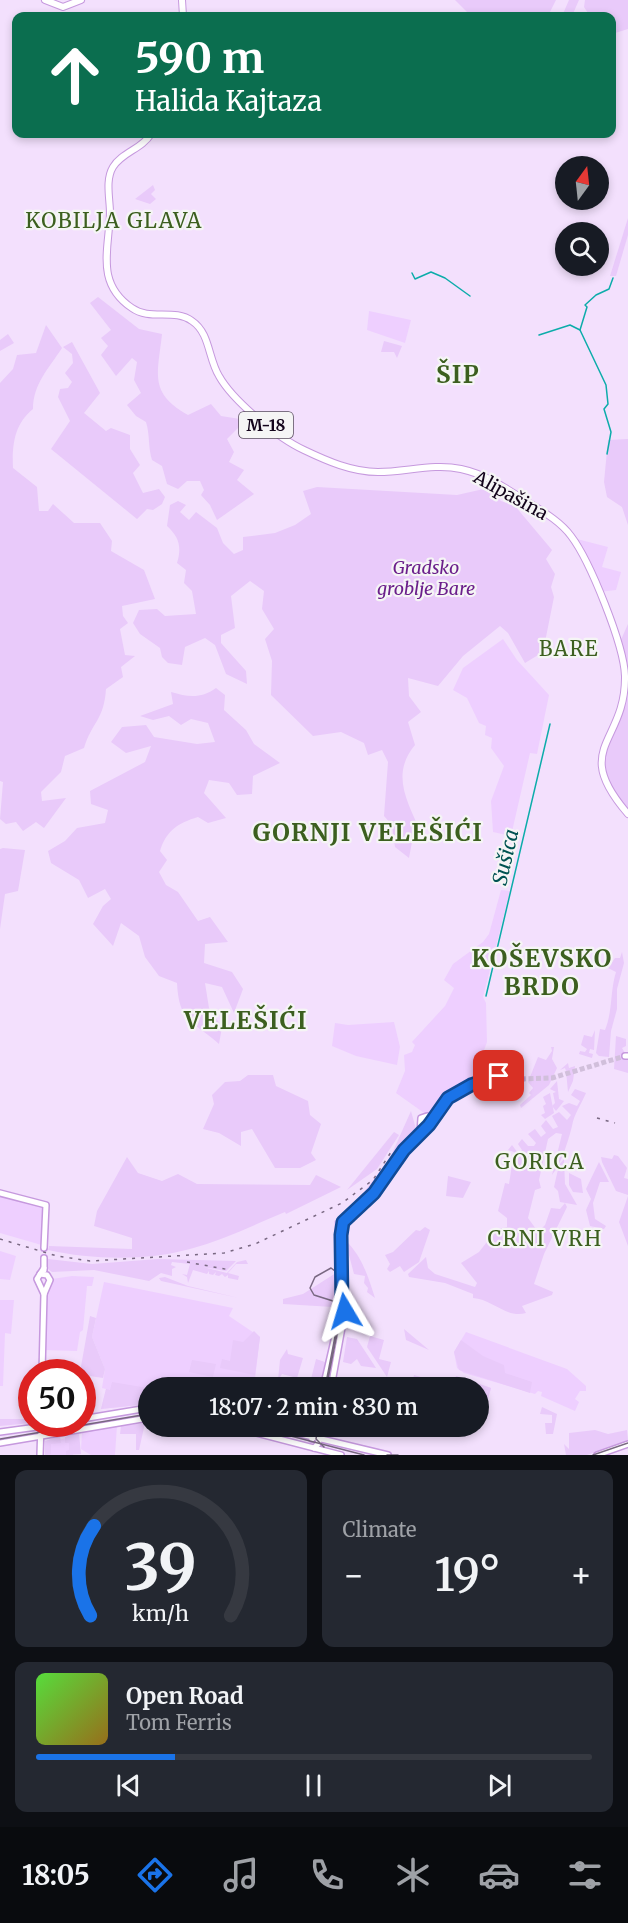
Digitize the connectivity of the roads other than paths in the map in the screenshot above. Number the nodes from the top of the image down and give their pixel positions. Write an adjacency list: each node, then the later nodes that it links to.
1 (45, 0): 2 (main road)
2 (81, 0)
3 (148, 138): 4 (main road, Alipašina / M-18)
4 (628, 814)
5 (521, 1079): 11 (main road)
6 (0, 1193): 7 (main road)
7 (45, 1248)
8 (44, 1258): 9 (main road)
9 (43, 1272): 10 (main road); 10 (main road)
10 (44, 1286): 12 (main road)
11 (342, 1306): 13 (main road); 14 (main road)
12 (42, 1359)
13 (326, 1377)
14 (333, 1377)
15 (138, 1410): 16 (main road)
16 (96, 1417)
17 (138, 1420): 18 (main road)
18 (96, 1427)
19 (18, 1429): 20 (main road)
20 (0, 1432)
21 (35, 1437): 28 (main road)
22 (41, 1437): 31 (main road)
23 (272, 1437): 30 (main road)
24 (308, 1437): 26 (main road)
25 (320, 1437): 27 (main road)
26 (312, 1438): 27 (main road); 30 (main road)
27 (319, 1440): 30 (main road); 33 (main road)
28 (0, 1443)
29 (628, 1444): 34 (main road)
30 (314, 1448): 32 (main road)
31 (40, 1455)
32 (341, 1455)
33 (388, 1455)
34 (597, 1455)

